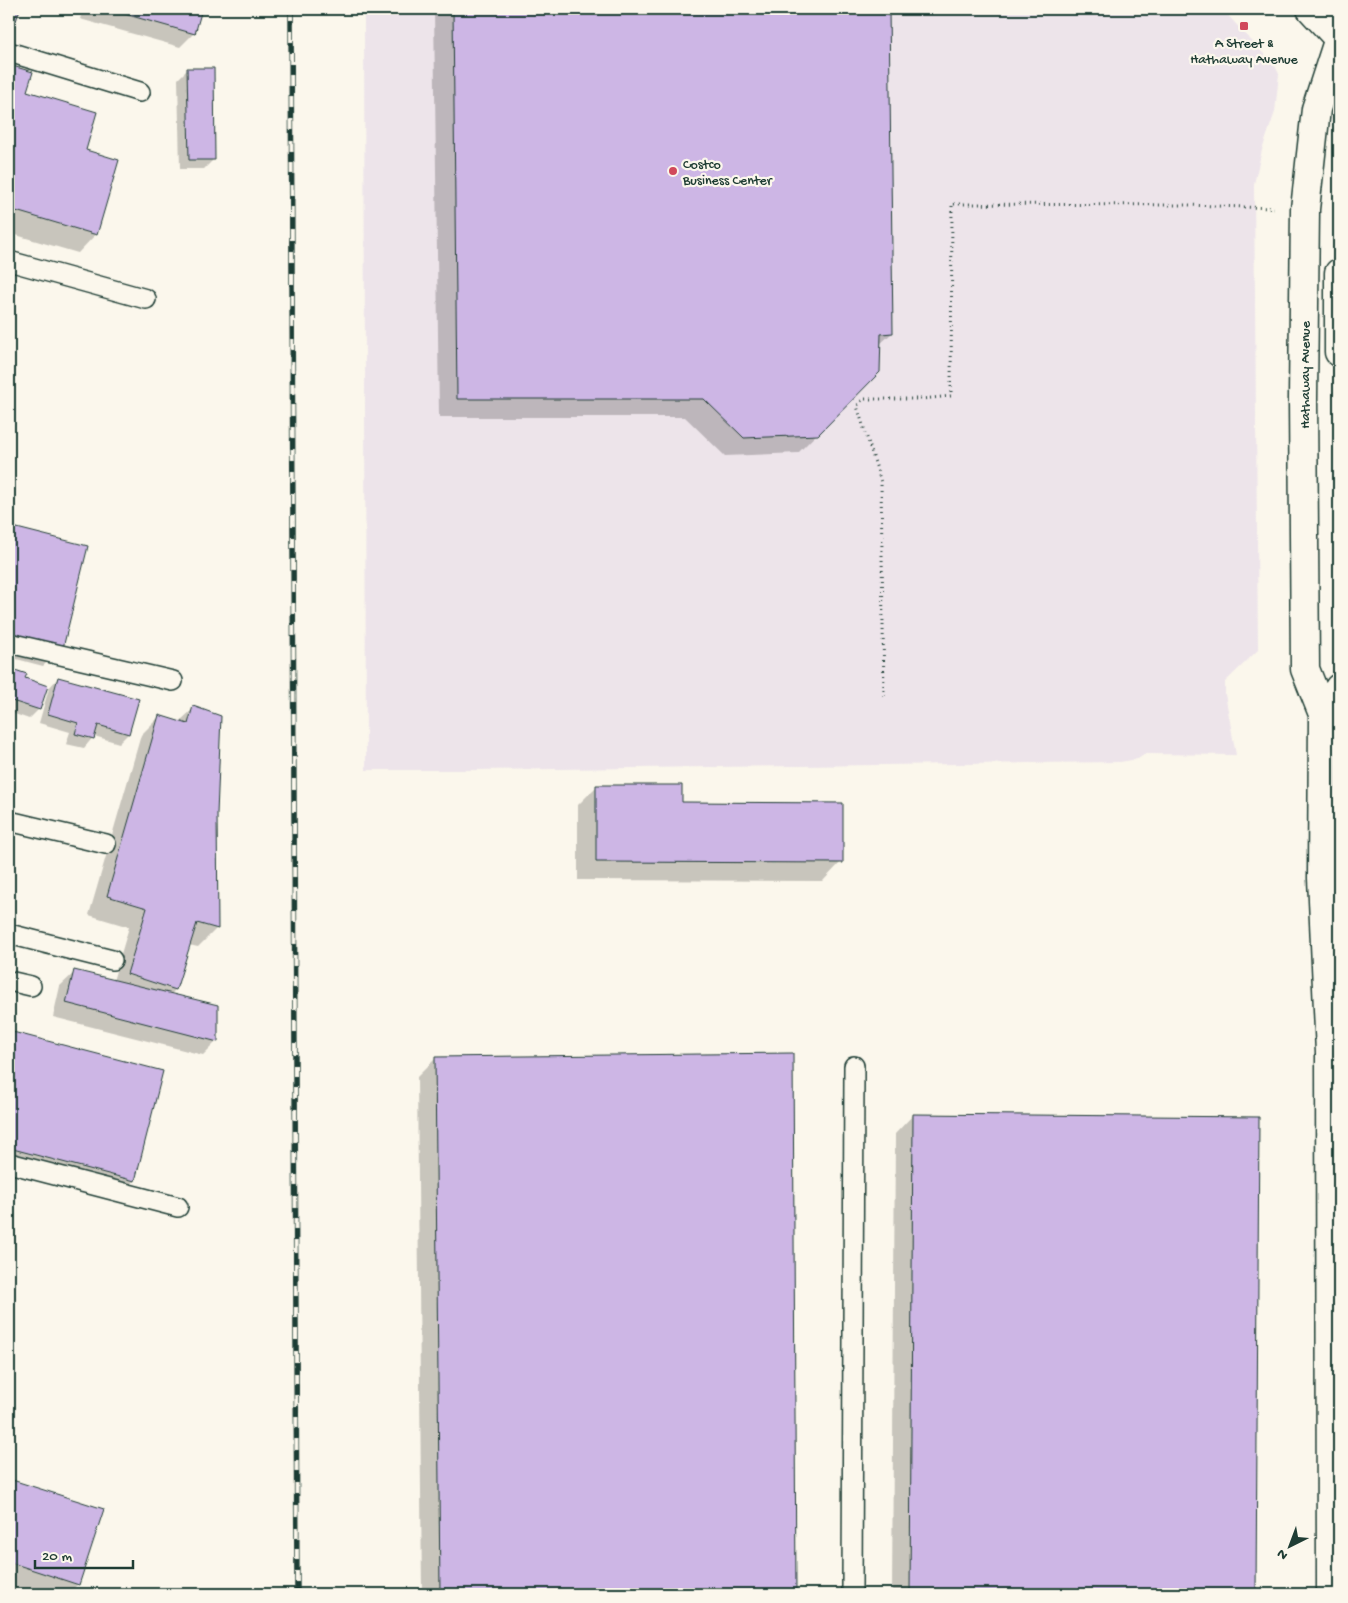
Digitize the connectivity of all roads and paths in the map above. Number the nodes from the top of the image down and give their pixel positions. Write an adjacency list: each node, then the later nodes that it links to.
1 (1311, 9): 2 (street)
2 (1339, 38): 5 (street, Hathaway Avenue)
3 (9, 52): 4 (lane)
4 (140, 92)
5 (1305, 209): 13 (path); 14 (street, Hathaway Avenue)
6 (9, 261): 8 (lane)
7 (1339, 273): 9 (street)
8 (146, 299)
9 (1339, 352)
10 (9, 643): 11 (lane)
11 (173, 681)
12 (1339, 688): 14 (street)
13 (884, 696)
14 (1331, 714): 24 (street, Hathaway Avenue)
15 (9, 822): 16 (lane)
16 (106, 844)
17 (9, 934): 18 (lane)
18 (112, 960)
19 (9, 981): 20 (lane)
20 (31, 986)
21 (854, 1066): 27 (lane)
22 (9, 1163): 23 (lane)
23 (178, 1207)
24 (1334, 1276): 25 (street, Hathaway Avenue)
25 (1336, 1496): 26 (street, Hathaway Avenue)
26 (1334, 1589)
27 (852, 1594)

